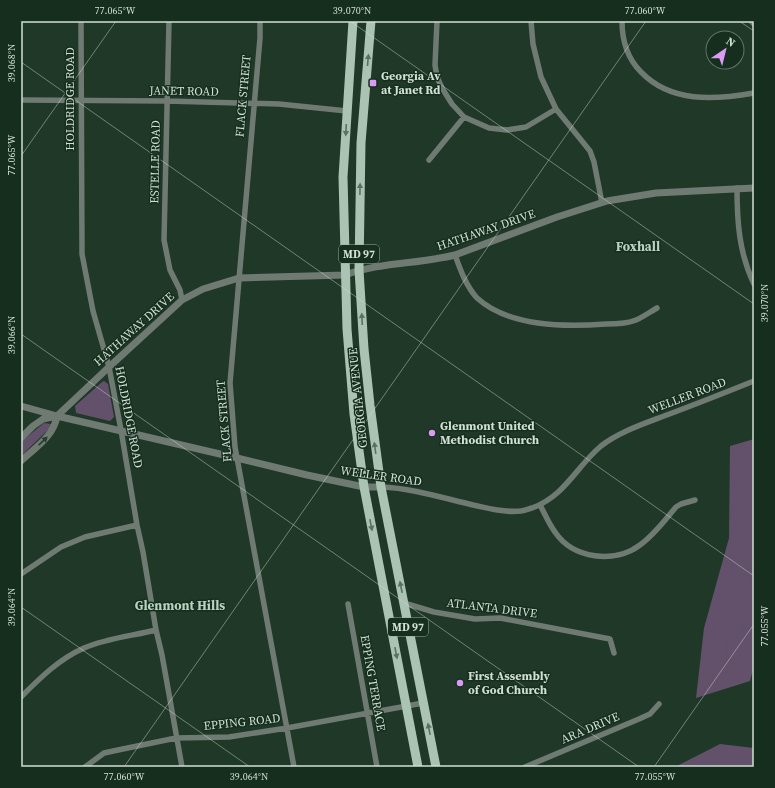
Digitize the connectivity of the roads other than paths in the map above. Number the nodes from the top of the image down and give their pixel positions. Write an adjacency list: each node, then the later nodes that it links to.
1 (81, 21): 13 (street, HOLDRIDGE ROAD)
2 (169, 21): 14 (street, ESTELLE ROAD)
3 (260, 21): 15 (street, FLACK STREET)
4 (353, 21): 17 (main road, GEORGIA AVENUE / MD 97)
5 (371, 21): 24 (main road, GEORGIA AVENUE / MD 97, one-way to 5)
6 (437, 21): 18 (street)
7 (531, 21): 16 (street)
8 (622, 21): 11 (street)
9 (751, 21): 10 (street)
10 (754, 24)
11 (754, 92)
12 (21, 100): 13 (street, JANET ROAD)
13 (81, 101): 14 (street, JANET ROAD); 30 (street, HOLDRIDGE ROAD)
14 (167, 101): 15 (street, JANET ROAD); 28 (street, ESTELLE ROAD)
15 (254, 103): 17 (street, JANET ROAD); 26 (street, FLACK STREET)
16 (556, 109): 18 (street); 22 (street)
17 (347, 111): 25 (main road, GEORGIA AVENUE / MD 97, one-way to 25)
18 (464, 117): 19 (street)
19 (429, 160)
20 (737, 188): 21 (street, HATHAWAY DRIVE); 22 (street, HATHAWAY DRIVE); 27 (street)
21 (754, 188)
22 (602, 203): 23 (street, HATHAWAY DRIVE)
23 (455, 254): 24 (street, HATHAWAY DRIVE); 29 (street)
24 (359, 270): 25 (street, HATHAWAY DRIVE); 39 (main road, GEORGIA AVENUE / MD 97, one-way to 24)
25 (345, 275): 26 (street, HATHAWAY DRIVE); 38 (main road, GEORGIA AVENUE / MD 97)
26 (239, 278): 28 (street, HATHAWAY DRIVE); 36 (street, FLACK STREET)
27 (754, 284)
28 (182, 300): 30 (street, HATHAWAY DRIVE)
29 (657, 308)
30 (109, 367): 33 (street, HATHAWAY DRIVE); 34 (street, HOLDRIDGE ROAD)
31 (754, 381): 41 (street, WELLER ROAD)
32 (21, 406): 33 (street, WELLER ROAD)
33 (57, 416): 34 (street, WELLER ROAD); 35 (street, HATHAWAY DRIVE); 37 (street, HATHAWAY DRIVE, one-way to 33)
34 (121, 430): 36 (street, WELLER ROAD); 42 (street, HOLDRIDGE ROAD)
35 (21, 438)
36 (237, 458): 38 (street, WELLER ROAD); 53 (street, FLACK STREET)
37 (21, 461)
38 (364, 487): 39 (street, WELLER ROAD); 51 (main road, GEORGIA AVENUE / MD 97, one-way to 51)
39 (381, 487): 41 (street, WELLER ROAD); 44 (main road, GEORGIA AVENUE / MD 97, one-way to 39)
40 (695, 500): 41 (street)
41 (540, 505)
42 (137, 525): 43 (street); 46 (street, HOLDRIDGE ROAD)
43 (21, 574)
44 (404, 603): 47 (street, ATLANTA DRIVE); 49 (main road, GEORGIA AVENUE / MD 97)
45 (348, 604): 52 (street, EPPING TERRACE)
46 (156, 630): 48 (street); 54 (street, HOLDRIDGE ROAD)
47 (614, 653)
48 (21, 697)
49 (424, 703): 51 (street, EPPING ROAD); 60 (main road, GEORGIA AVENUE / MD 97, one-way to 49)
50 (659, 704): 61 (street, ARA DRIVE)
51 (406, 706): 52 (street, EPPING ROAD); 59 (main road, GEORGIA AVENUE / MD 97)
52 (367, 713): 53 (street, EPPING ROAD); 58 (street, EPPING TERRACE)
53 (287, 728): 54 (street, EPPING ROAD); 57 (street, FLACK STREET)
54 (176, 738): 55 (street, EPPING ROAD); 56 (street, HOLDRIDGE ROAD)
55 (85, 767)
56 (182, 767)
57 (294, 767)
58 (377, 767)
59 (418, 767)
60 (436, 767)
61 (526, 767)

